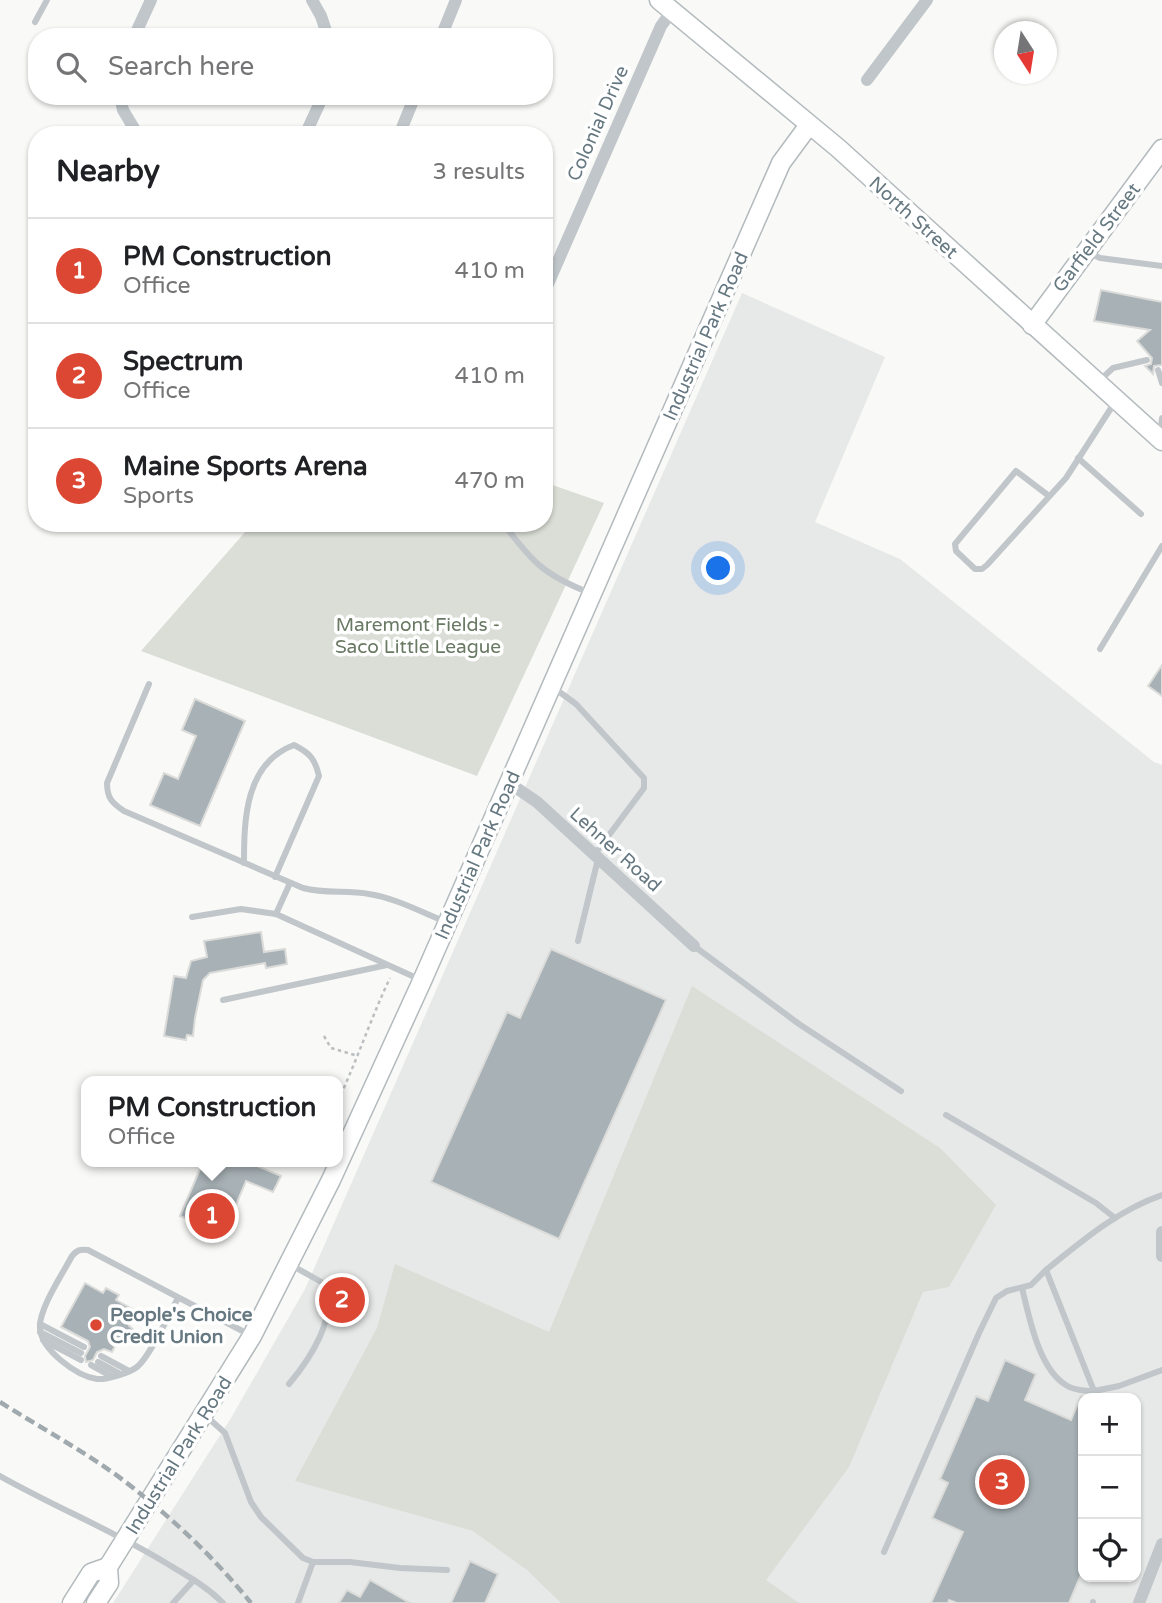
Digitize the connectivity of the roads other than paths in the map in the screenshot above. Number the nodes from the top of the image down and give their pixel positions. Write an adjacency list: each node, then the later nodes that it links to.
1 (47, 0): 7 (lane)
2 (150, 0): 8 (street)
3 (312, 0): 9 (street)
4 (456, 0): 10 (street)
5 (927, 0): 11 (street)
6 (666, 6): 15 (main road, North Street); 22 (street, Colonial Drive)
7 (35, 22)
8 (138, 28)
9 (325, 28)
10 (444, 28)
11 (867, 80)
12 (122, 105): 16 (street)
13 (319, 105): 17 (street)
14 (411, 105): 18 (street)
15 (809, 125): 23 (main road, North Street); 36 (main road, Industrial Park Road)
16 (133, 126)
17 (309, 126)
18 (403, 126)
19 (1162, 149): 20 (main road, Garfield Street)
20 (1086, 250): 21 (lane); 23 (main road, Garfield Street)
21 (1162, 266)
22 (553, 272)
23 (1032, 326): 26 (main road, North Street)
24 (1147, 360): 26 (lane)
25 (1158, 370): 27 (lane)
26 (1097, 383): 28 (main road, North Street)
27 (1162, 383)
28 (1116, 400): 30 (main road, North Street); 31 (lane)
29 (1162, 418): 30 (lane)
30 (1161, 440)
31 (1078, 458): 32 (lane); 33 (lane)
32 (1049, 496): 32 (lane)
33 (1141, 514)
34 (510, 532): 36 (lane)
35 (1162, 546): 37 (lane)
36 (592, 594): 39 (main road, Industrial Park Road)
37 (1100, 649)
38 (149, 684): 42 (lane)
39 (551, 685): 40 (main road, Industrial Park Road); 41 (lane)
40 (509, 783): 41 (street, Lehner Road); 47 (main road, Industrial Park Road)
41 (596, 857): 48 (lane); 49 (street, Lehner Road)
42 (244, 863): 43 (lane); 43 (lane)
43 (275, 877): 44 (lane)
44 (290, 883): 45 (lane); 47 (lane)
45 (276, 914): 46 (lane); 50 (lane)
46 (192, 917)
47 (448, 923): 51 (main road, Industrial Park Road)
48 (578, 941)
49 (694, 946): 53 (lane)
50 (387, 965): 51 (lane); 52 (lane)
51 (422, 981): 55 (main road, Industrial Park Road)
52 (223, 1000)
53 (901, 1091)
54 (946, 1115): 58 (lane)
55 (343, 1154)
56 (337, 1167): 61 (main road, Industrial Park Road)
57 (1162, 1195): 58 (lane)
58 (1115, 1218): 62 (lane)
59 (1162, 1232): 60 (street)
60 (1162, 1256)
61 (289, 1264): 66 (main road, Industrial Park Road); 73 (lane)
62 (1046, 1270): 63 (lane); 74 (lane)
63 (1022, 1288): 74 (lane); 79 (lane)
64 (178, 1298): 65 (lane); 66 (lane); 70 (lane)
65 (40, 1328): 67 (lane); 67 (lane)
66 (252, 1336): 75 (main road, Industrial Park Road)
67 (42, 1340): 72 (lane)
68 (90, 1365): 72 (lane)
69 (1162, 1370): 74 (lane)
70 (129, 1371): 71 (lane); 71 (lane)
71 (120, 1374): 72 (lane)
72 (111, 1376)
73 (289, 1384)
74 (1094, 1391)
75 (204, 1415): 77 (main road, Industrial Park Road); 80 (lane)
76 (0, 1476): 77 (lane)
77 (125, 1538): 81 (main road, Industrial Park Road); 83 (lane)
78 (1162, 1544): 89 (street)
79 (884, 1552)
80 (313, 1562): 82 (lane); 88 (lane)
81 (108, 1567): 84 (main road, Industrial Park Road); 85 (main road, Industrial Park Road)
82 (447, 1570)
83 (194, 1580): 86 (lane); 87 (lane)
84 (72, 1603)
85 (96, 1603)
86 (173, 1603)
87 (223, 1603)
88 (298, 1603)
89 (1139, 1603)

